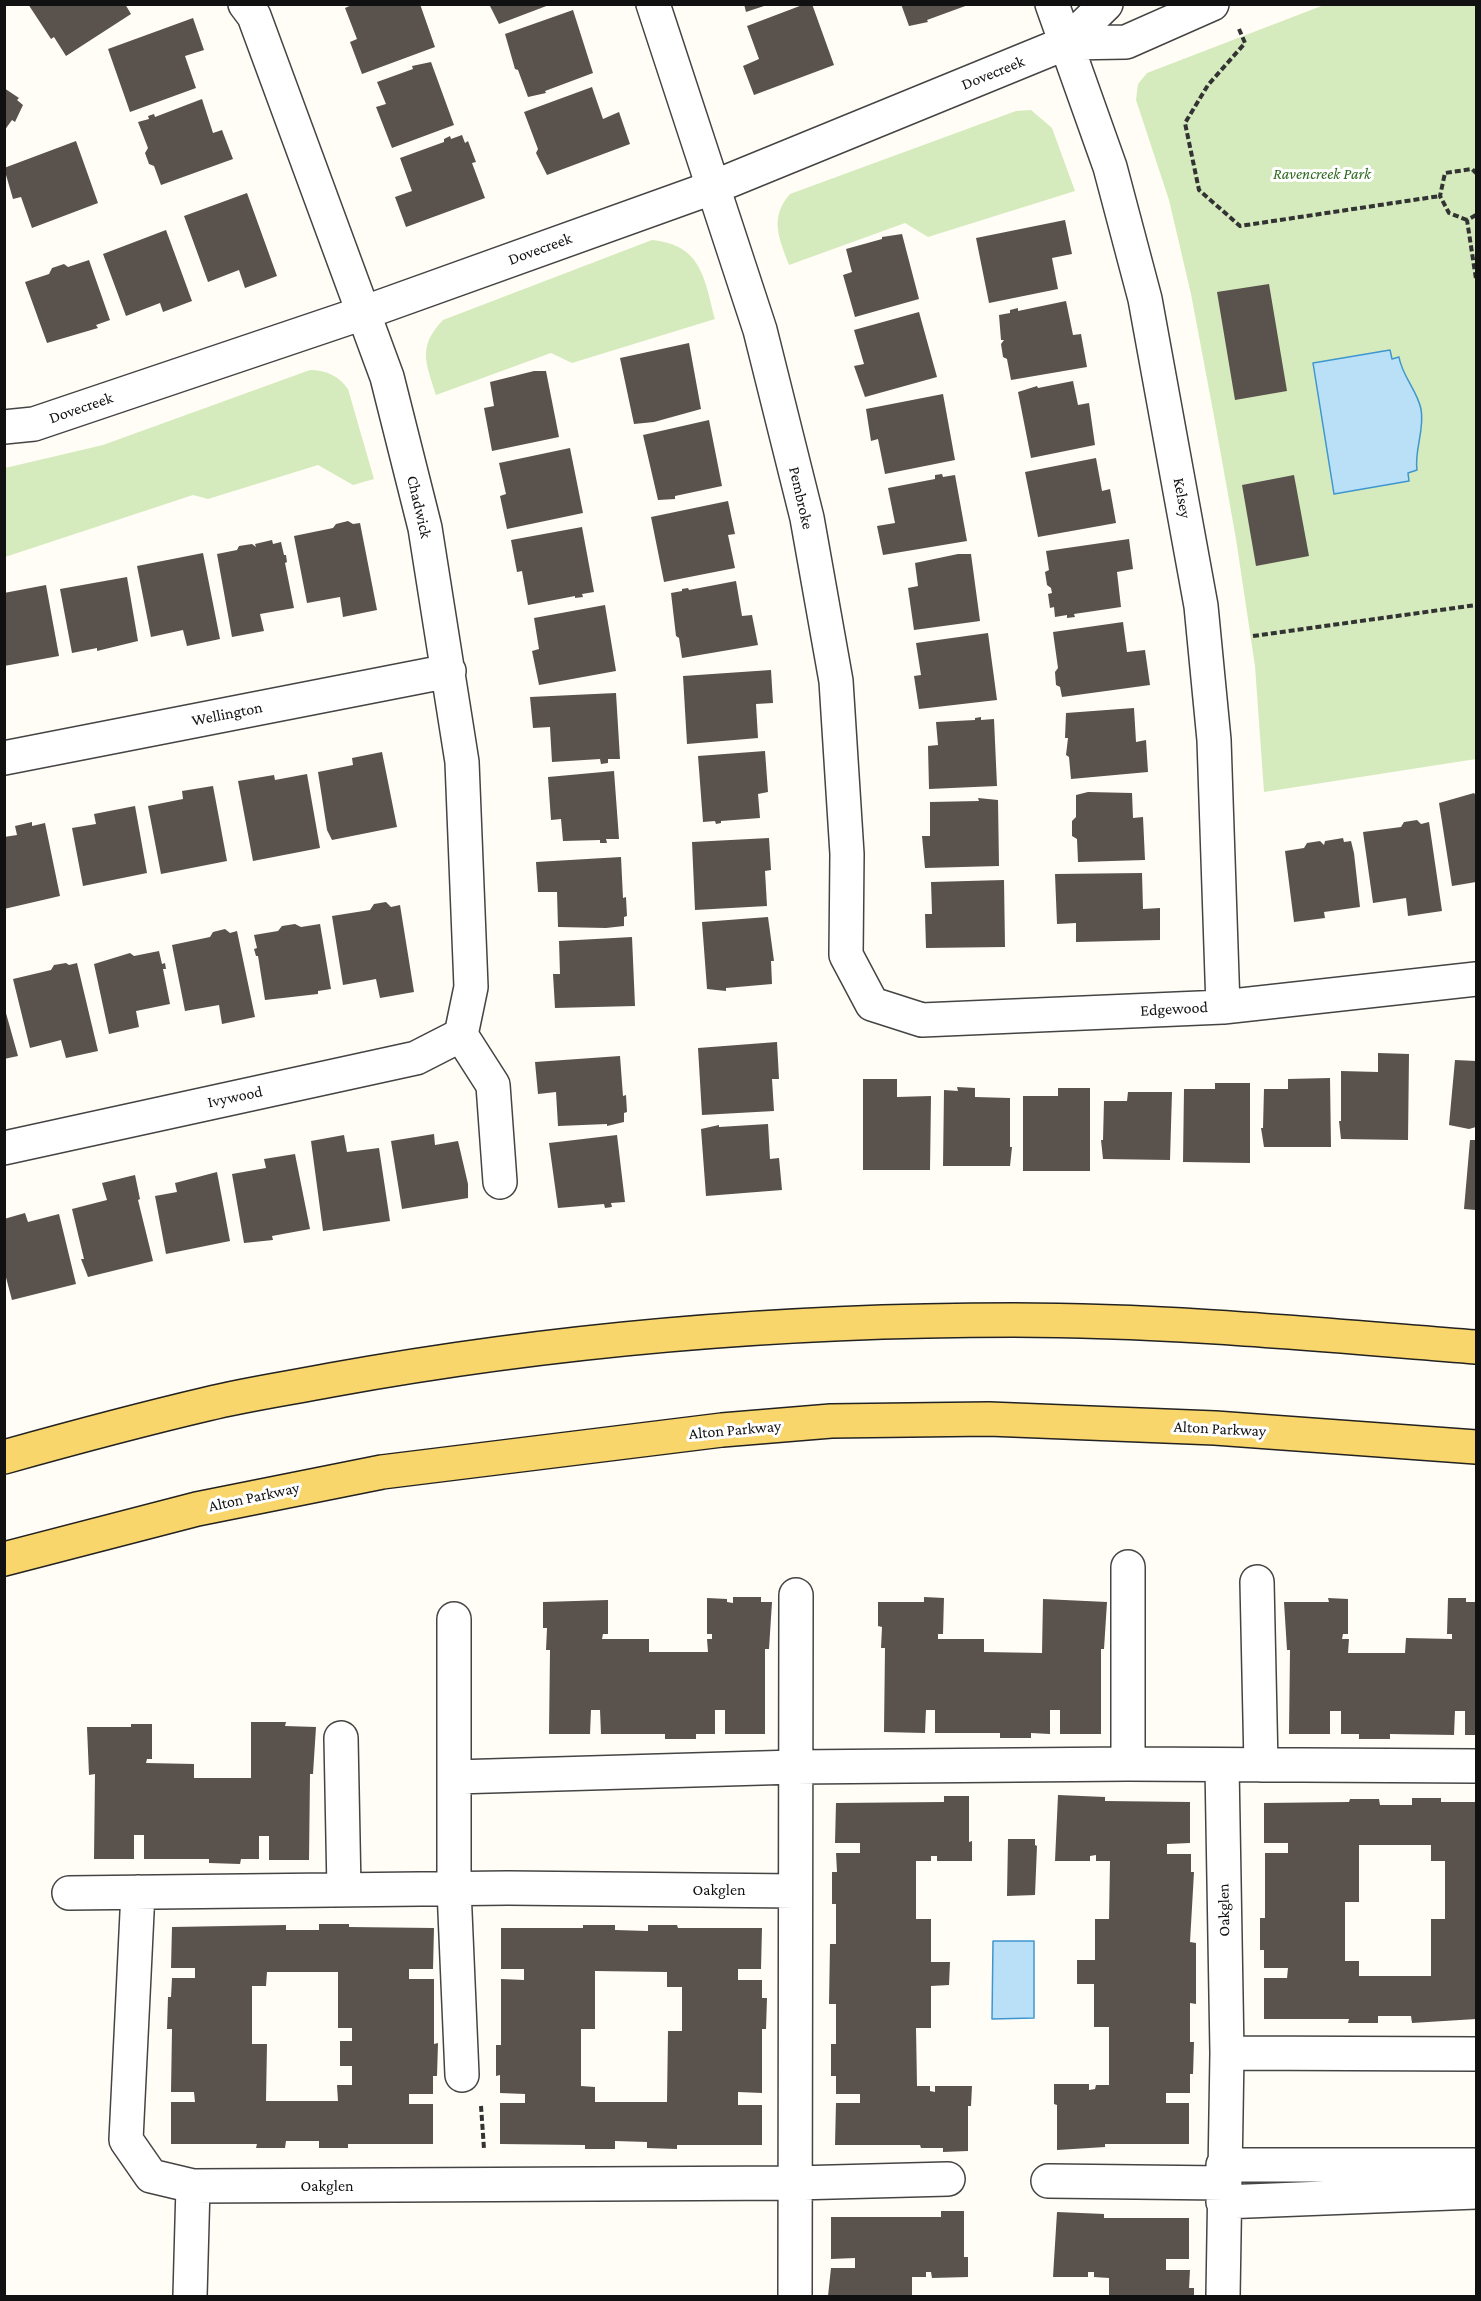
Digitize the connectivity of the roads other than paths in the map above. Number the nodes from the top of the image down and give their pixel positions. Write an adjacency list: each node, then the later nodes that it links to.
1 (245, 4): 8 (street, Chadwick)
2 (653, 4): 7 (street, Pembroke)
3 (1052, 4): 6 (street, Kelsey)
4 (1106, 4): 6 (street, Dovecreek)
5 (1212, 4): 6 (street, Dovecreek)
6 (1066, 43): 7 (street, Dovecreek); 14 (street, Kelsey)
7 (714, 187): 8 (street, Dovecreek); 13 (street, Pembroke)
8 (363, 313): 9 (street, Dovecreek); 10 (street, Chadwick)
9 (4, 428)
10 (449, 671): 11 (street, Wellington); 15 (street, Chadwick)
11 (4, 758)
12 (1476, 979): 14 (street, Edgewood)
13 (872, 1004): 14 (street, Edgewood)
14 (1223, 1007)
15 (460, 1035): 16 (street, Ivywood); 17 (street)
16 (4, 1148)
17 (500, 1182)
18 (1476, 1347): 20 (main road)
19 (1476, 1447): 21 (main road, Alton Parkway)
20 (4, 1457)
21 (4, 1559)
22 (1128, 1567): 27 (street)
23 (1257, 1582): 28 (street)
24 (795, 1595): 31 (street)
25 (454, 1619): 32 (street)
26 (342, 1738): 34 (street)
27 (1128, 1764): 29 (street); 31 (street)
28 (1261, 1765): 29 (street); 30 (street)
29 (1222, 1766): 38 (street, Oakglen)
30 (1476, 1766)
31 (795, 1767): 32 (street); 35 (street)
32 (455, 1777): 33 (street)
33 (454, 1889): 34 (street, Oakglen); 35 (street, Oakglen); 40 (street)
34 (344, 1890): 36 (street, Oakglen)
35 (795, 1891): 44 (street)
36 (138, 1892): 37 (street, Oakglen); 46 (street, Oakglen)
37 (69, 1893)
38 (1227, 2053): 39 (street); 45 (street, Oakglen)
39 (1476, 2054)
40 (462, 2075)
41 (1476, 2165): 45 (street)
42 (948, 2179): 44 (street, Oakglen)
43 (1048, 2181): 45 (street)
44 (795, 2183): 46 (street, Oakglen); 49 (street)
45 (1223, 2184): 47 (street); 50 (street, Oakglen)
46 (193, 2186): 48 (street)
47 (1476, 2192)
48 (190, 2296)
49 (795, 2296)
50 (1223, 2296)

